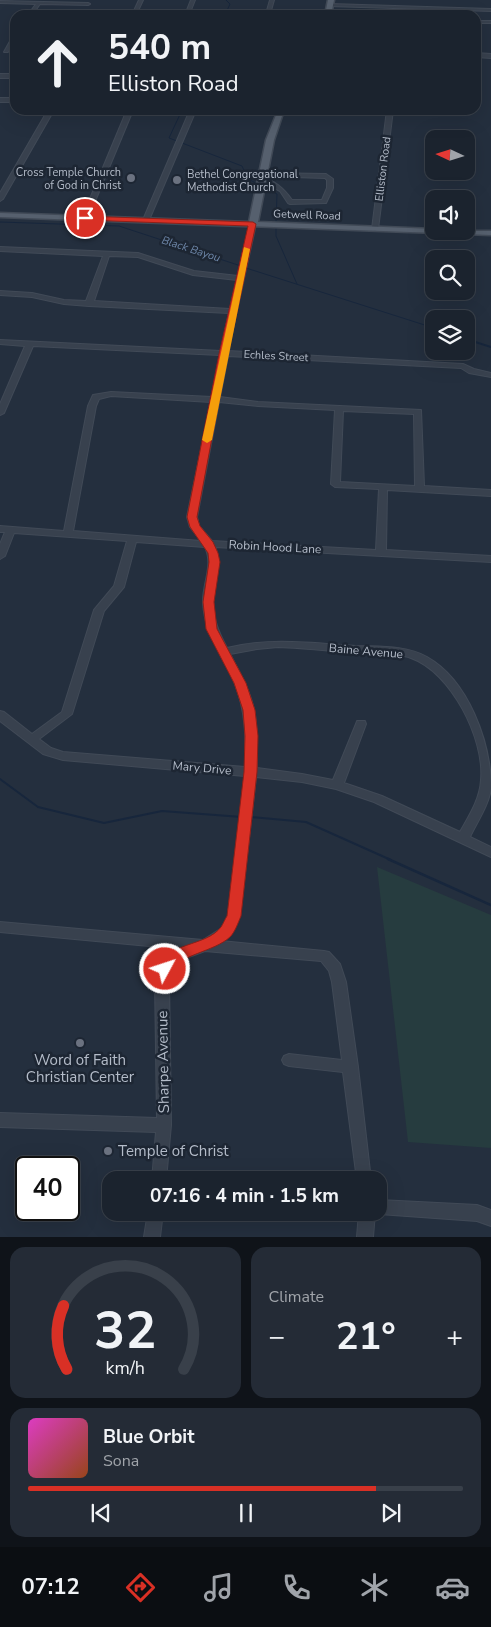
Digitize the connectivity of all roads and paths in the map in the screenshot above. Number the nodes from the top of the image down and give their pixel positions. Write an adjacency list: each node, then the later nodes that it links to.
1 (385, 0): 6 (street)
2 (0, 2): 4 (street)
3 (90, 2): 4 (street); 8 (street)
4 (39, 3): 7 (street)
5 (331, 3): 6 (street)
6 (392, 7): 9 (street); 10 (street)
7 (34, 10)
8 (85, 10)
9 (394, 10)
10 (491, 10)
11 (48, 115): 17 (street)
12 (128, 115): 19 (street)
13 (191, 115): 20 (street)
14 (279, 115): 16 (main road)
15 (389, 115): 22 (street, Elliston Road)
16 (263, 177): 16 (street); 21 (main road)
17 (0, 199)
18 (0, 215): 19 (main road, Getwell Road)
19 (85, 218): 20 (main road, Getwell Road)
20 (146, 220): 21 (main road, Getwell Road)
21 (253, 224): 22 (main road, Getwell Road); 28 (street)
22 (375, 229): 23 (main road, Getwell Road)
23 (425, 231)
24 (475, 233): 25 (main road, Getwell Road)
25 (491, 234)
26 (0, 249): 27 (street)
27 (107, 253): 28 (street); 30 (street)
28 (240, 278): 31 (street)
29 (0, 294): 30 (street)
30 (89, 304): 31 (street)
31 (233, 311): 34 (street)
32 (0, 342): 33 (street, Echles Street)
33 (30, 344): 34 (street, Echles Street); 38 (street)
34 (224, 354): 35 (street, Echles Street); 36 (street)
35 (491, 375)
36 (215, 399): 37 (street); 43 (street); 45 (street)
37 (339, 409): 39 (street); 40 (street)
38 (0, 414)
39 (383, 488): 40 (street); 46 (street)
40 (420, 488): 41 (street)
41 (491, 493)
42 (5, 530): 43 (street, Robin Hood Lane); 47 (street)
43 (68, 533): 44 (street, Robin Hood Lane)
44 (132, 538): 45 (street, Robin Hood Lane); 52 (street)
45 (209, 544): 46 (street, Robin Hood Lane); 49 (street, Sharpe Avenue)
46 (381, 552): 48 (street, Robin Hood Lane)
47 (0, 556)
48 (491, 559)
49 (224, 652): 53 (street, Sharpe Avenue); 55 (street, Baine Avenue)
50 (0, 716): 52 (street, Mary Drive)
51 (361, 724): 54 (street)
52 (32, 738): 53 (street, Mary Drive)
53 (251, 772): 54 (street, Mary Drive); 58 (street, Sharpe Avenue)
54 (337, 785): 55 (street, Mary Drive)
55 (463, 839): 56 (street, Mary Drive)
56 (491, 852)
57 (0, 927): 58 (street)
58 (203, 946): 60 (street); 62 (street, Sharpe Avenue)
59 (289, 1060): 60 (street)
60 (351, 1067): 64 (street)
61 (0, 1120): 62 (street)
62 (164, 1125): 63 (street, Sharpe Avenue)
63 (160, 1171)
64 (363, 1171)
65 (387, 1208): 66 (street)
66 (491, 1218)
67 (155, 1221): 69 (street)
68 (366, 1221): 70 (street)
69 (152, 1237)
70 (365, 1237)

